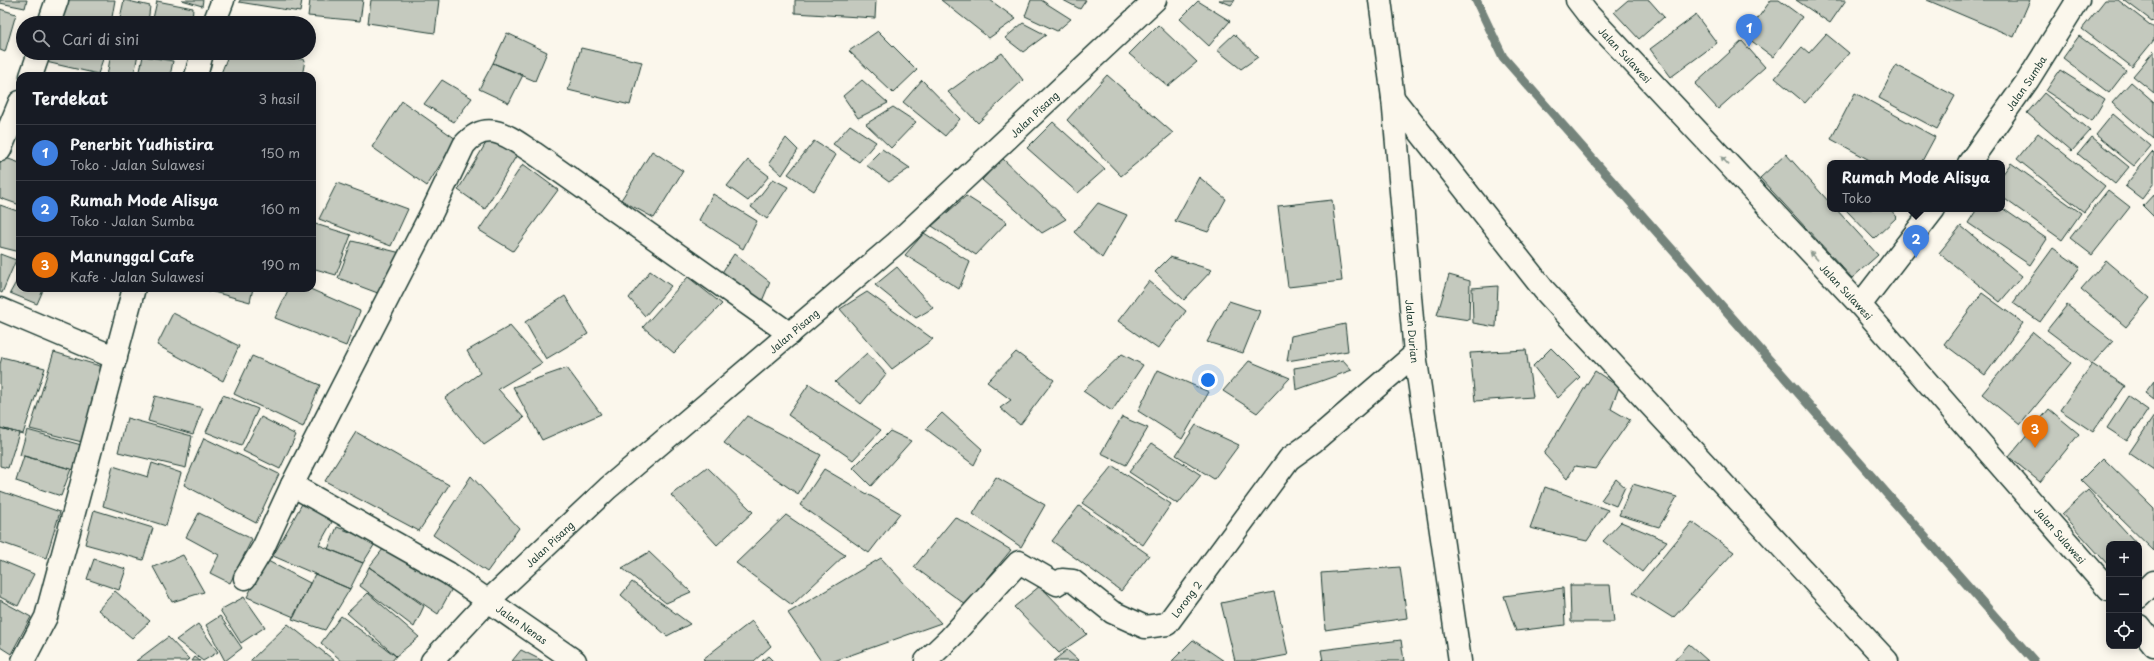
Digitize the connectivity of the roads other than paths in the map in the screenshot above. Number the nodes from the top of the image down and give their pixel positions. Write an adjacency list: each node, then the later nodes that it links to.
1 (57, 0): 7 (street)
2 (223, 0): 8 (street)
3 (1155, 0): 21 (street, Jalan Pisang)
4 (1380, 0): 13 (street, Jalan Durian)
5 (1577, 0): 19 (street, Jalan Sulawesi, one-way to 5)
6 (2078, 0): 16 (street, Jalan Sumba)
7 (51, 16)
8 (217, 16)
9 (36, 60): 11 (street)
10 (200, 60): 12 (street)
11 (32, 72)
12 (197, 72)
13 (1393, 98): 22 (street, Jalan Durian); 37 (street)
14 (16, 112): 15 (street)
15 (0, 150)
16 (1971, 160)
17 (1932, 212): 19 (street)
18 (133, 292): 23 (street)
19 (1860, 305): 27 (street, Jalan Sulawesi)
20 (0, 309): 23 (street)
21 (790, 334): 24 (street); 29 (street, Jalan Pisang)
22 (1415, 354): 35 (street, Lorong 2); 36 (street, Jalan Durian)
23 (116, 358): 32 (street)
24 (292, 485): 25 (street); 29 (street, Jalan Nenas)
25 (245, 578)
26 (2154, 582): 28 (street)
27 (2106, 587)
28 (2142, 594)
29 (489, 600): 33 (street, Jalan Pisang); 34 (street, Jalan Nenas)
30 (2142, 630): 31 (street)
31 (2154, 645)
32 (23, 661)
33 (432, 661)
34 (575, 661)
35 (926, 661)
36 (1460, 661)
37 (1887, 661)

